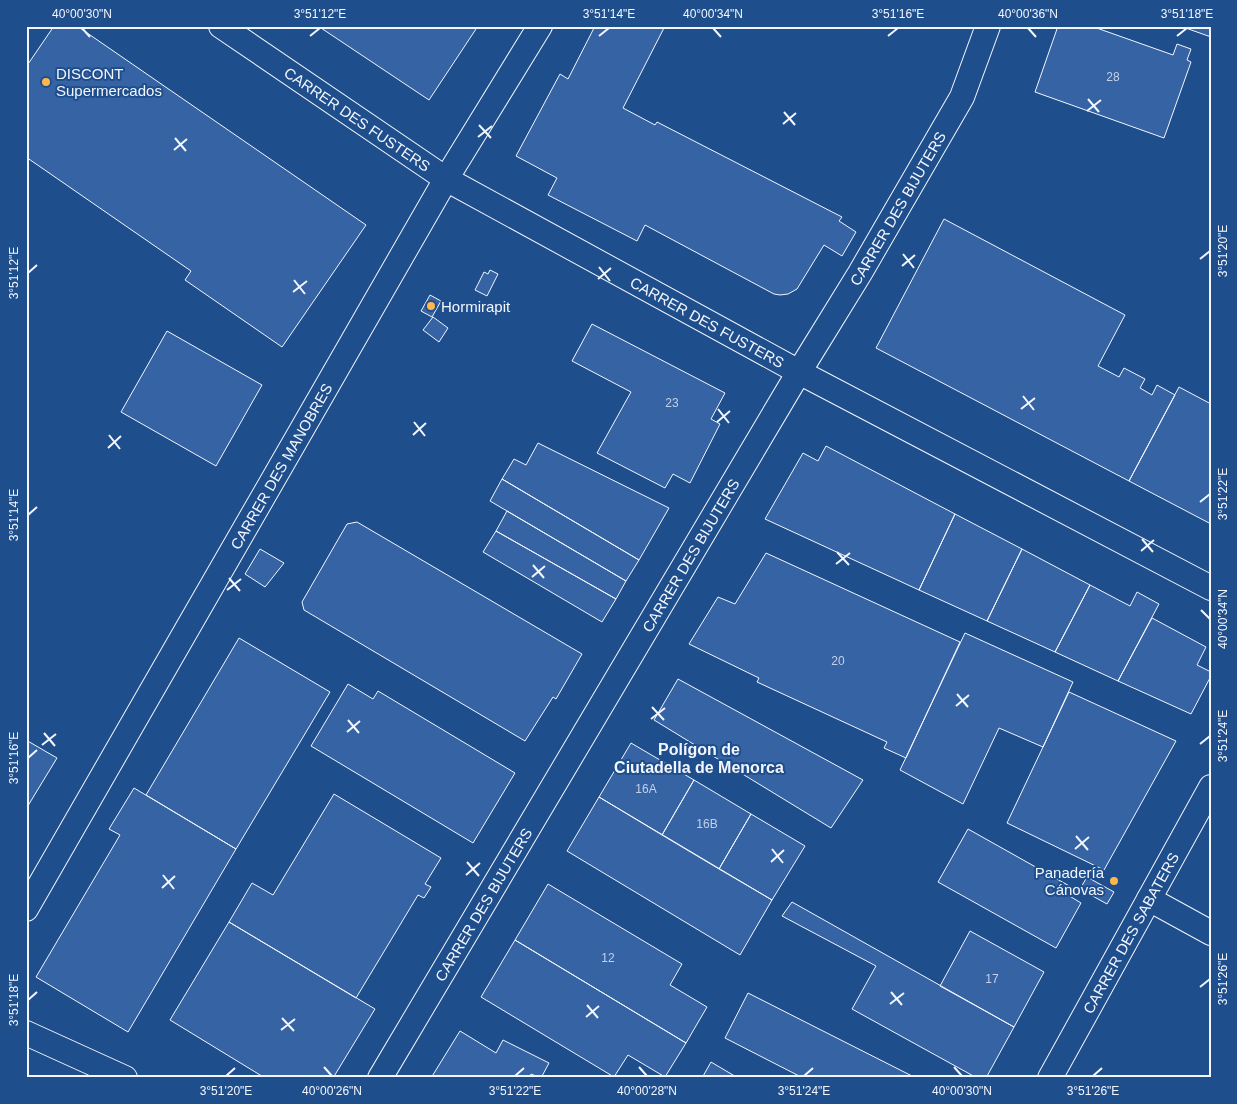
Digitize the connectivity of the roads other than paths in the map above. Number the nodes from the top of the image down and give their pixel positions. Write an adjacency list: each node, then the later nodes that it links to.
1 (221, 26): 4 (street, CARRER DES FUSTERS)
2 (540, 26): 4 (street, CARRER DES MANOBRES)
3 (988, 26): 5 (street, CARRER DES BIJUTERS)
4 (446, 179): 5 (street, CARRER DES FUSTERS); 9 (street, CARRER DES MANOBRES)
5 (799, 372): 6 (street, CARRER DES FUSTERS); 13 (street, CARRER DES BIJUTERS)
6 (1211, 588)
7 (1211, 788): 8 (street, CARRER DES SABATERS)
8 (1149, 899): 10 (street); 14 (street, CARRER DES SABATERS)
9 (26, 909)
10 (1211, 932)
11 (26, 1033): 12 (street)
12 (126, 1078)
13 (380, 1078)
14 (1050, 1078)

